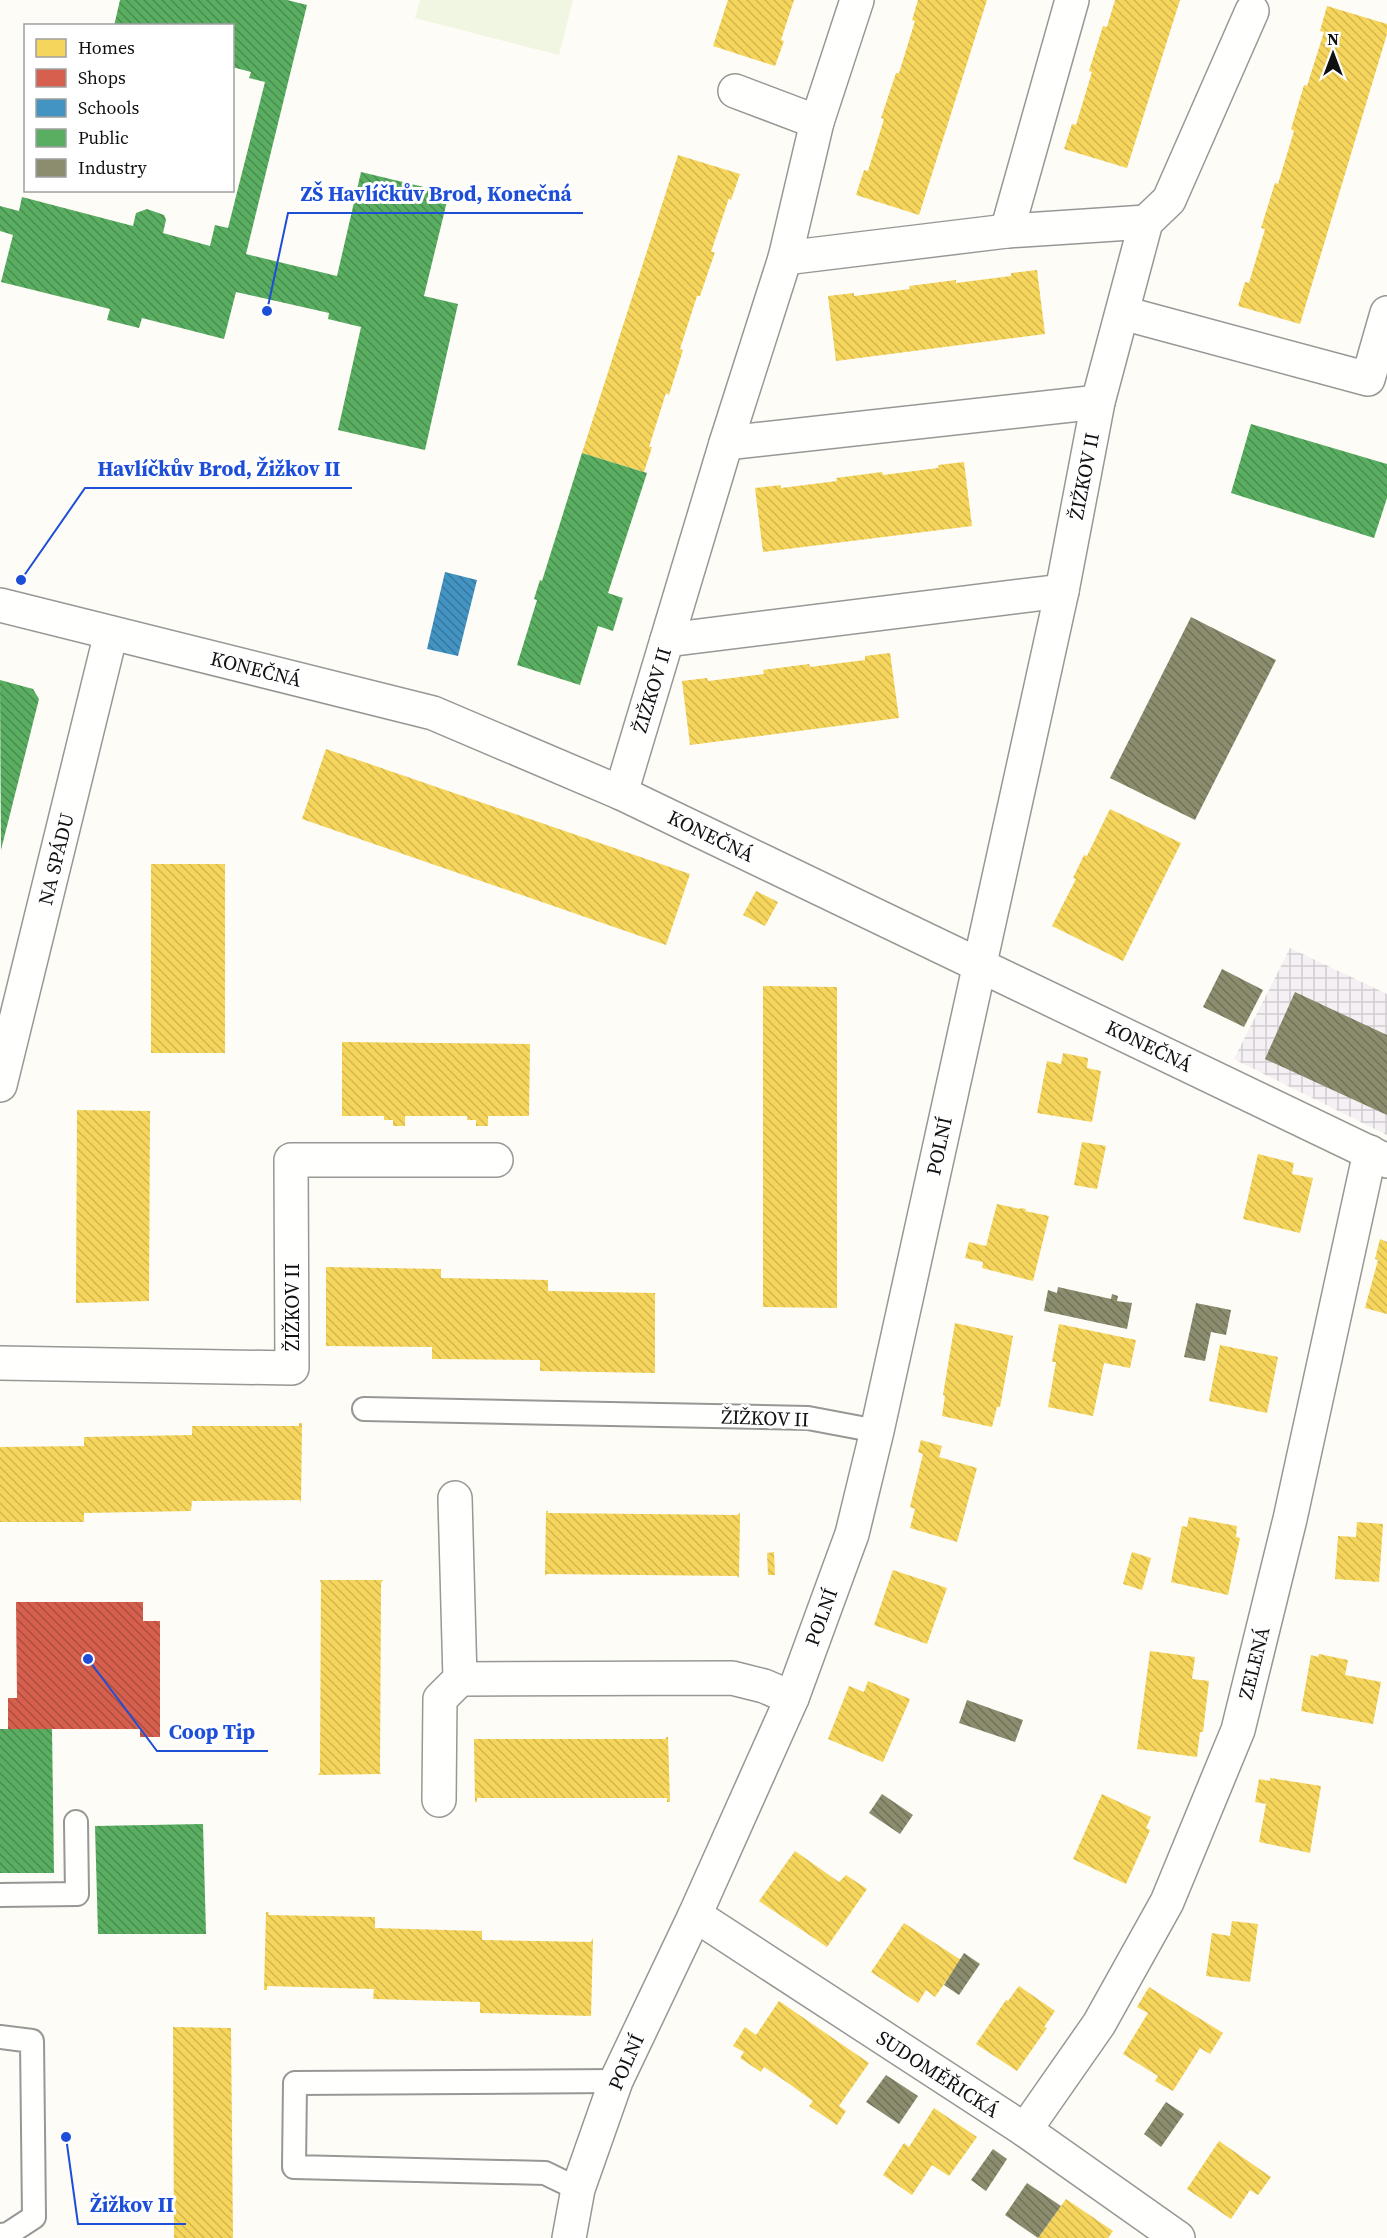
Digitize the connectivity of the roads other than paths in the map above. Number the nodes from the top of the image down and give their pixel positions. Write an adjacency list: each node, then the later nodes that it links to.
1 (857, 0): 5 (street, ŽIŽKOV II)
2 (1072, 0): 7 (street)
3 (1252, 11): 6 (street)
4 (735, 92): 5 (street)
5 (817, 122): 8 (street, ŽIŽKOV II)
6 (1146, 222): 7 (street); 9 (street, ŽIŽKOV II)
7 (1007, 231): 8 (street)
8 (785, 258): 13 (street, ŽIŽKOV II)
9 (1123, 313): 11 (street); 12 (street, ŽIŽKOV II)
10 (1387, 313): 11 (street)
11 (1377, 382)
12 (1098, 402): 13 (street); 14 (street, ŽIŽKOV II)
13 (726, 443): 17 (street, ŽIŽKOV II)
14 (1062, 591): 17 (street); 19 (street, ŽIŽKOV II)
15 (0, 605): 16 (street, KONEČNÁ)
16 (111, 633): 18 (street, KONEČNÁ); 20 (street, NA SPÁDU)
17 (667, 640): 18 (street, ŽIŽKOV II)
18 (621, 793): 19 (street, KONEČNÁ)
19 (980, 965): 21 (street, KONEČNÁ); 25 (street, POLNÍ)
20 (0, 1085)
21 (1378, 1156): 35 (street, ZELENÁ)
22 (496, 1160): 23 (street, ŽIŽKOV II)
23 (0, 1363)
24 (364, 1409): 25 (lane, ŽIŽKOV II)
25 (877, 1431): 28 (street, POLNÍ)
26 (454, 1498): 27 (street)
27 (460, 1679): 28 (street); 29 (street)
28 (792, 1698): 32 (street, POLNÍ)
29 (439, 1800)
30 (76, 1822): 31 (lane)
31 (0, 1895)
32 (695, 1915): 34 (street, POLNÍ); 35 (street, SUDOMĚŘICKÁ)
33 (0, 2037): 37 (lane)
34 (616, 2081): 36 (street, POLNÍ); 36 (lane)
35 (1024, 2130): 39 (street, SUDOMĚŘICKÁ)
36 (578, 2189): 38 (street, POLNÍ)
37 (0, 2235)
38 (569, 2238)
39 (1178, 2238)

